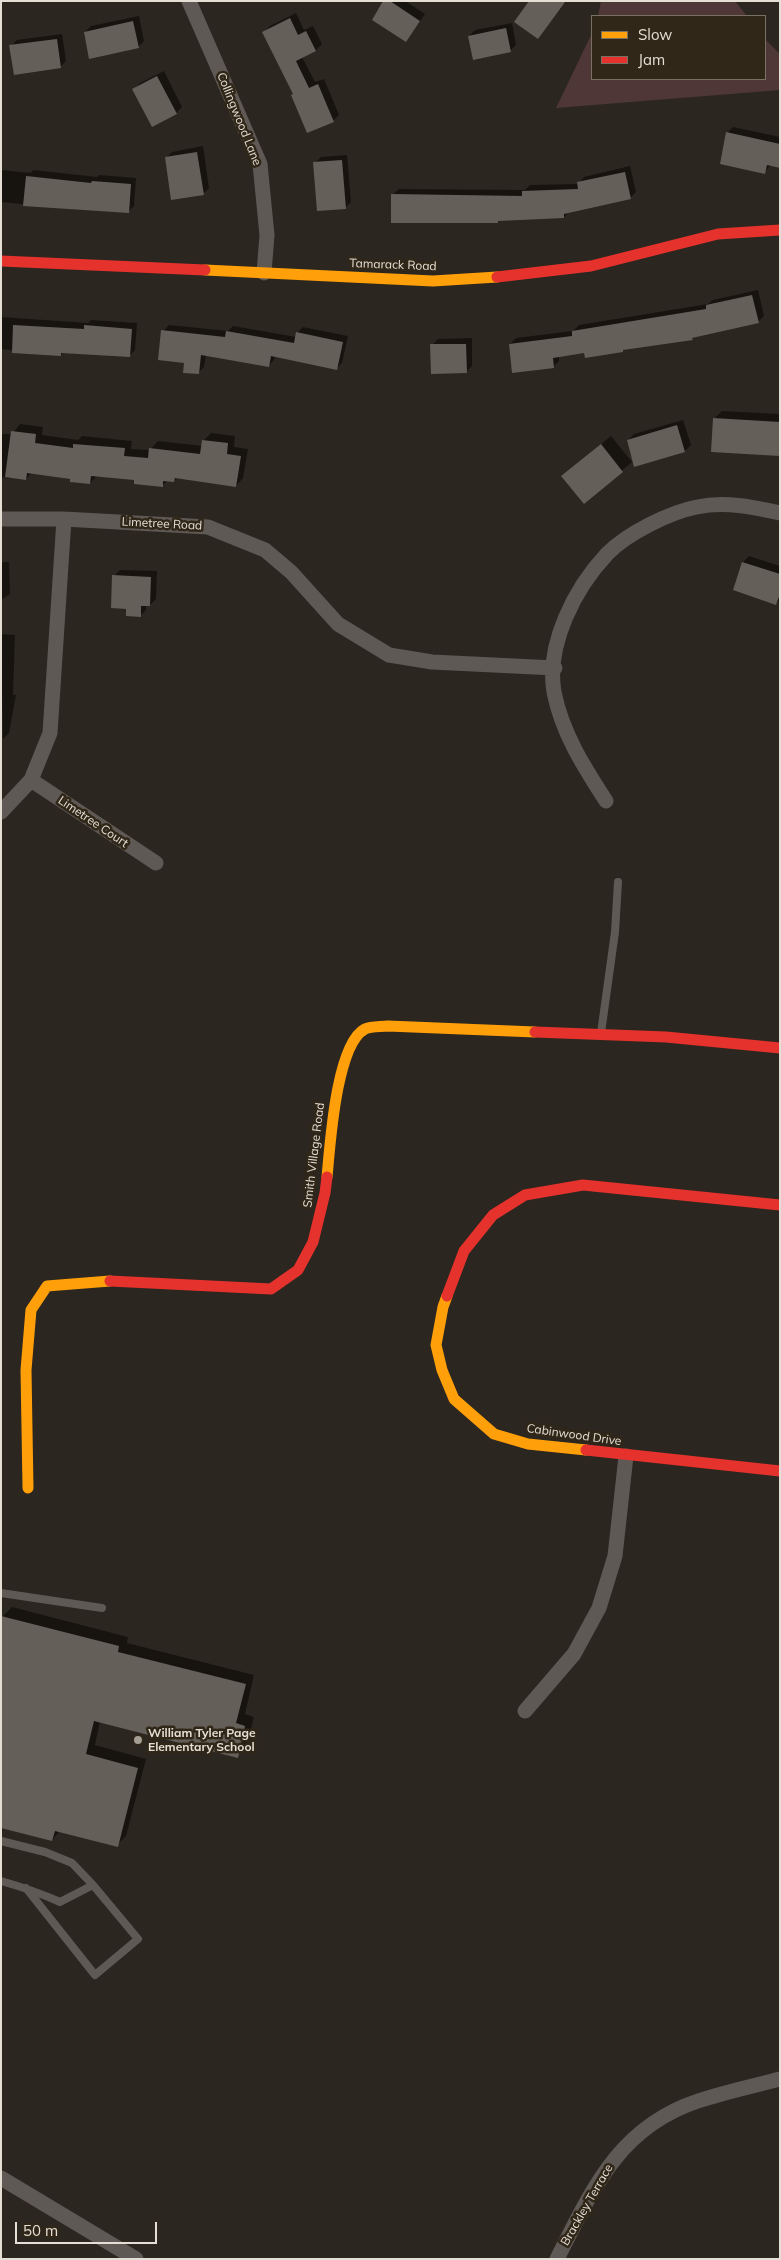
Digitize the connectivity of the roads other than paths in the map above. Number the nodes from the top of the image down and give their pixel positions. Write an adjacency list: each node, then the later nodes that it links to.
1 (189, 1): 4 (street, Collingwood Lane)
2 (780, 230): 4 (street, Tamarack Road)
3 (1, 261): 4 (street, Tamarack Road)
4 (264, 273)
5 (780, 514): 8 (street)
6 (1, 519): 7 (street, Limetree Road)
7 (64, 519): 8 (street, Limetree Road); 9 (street)
8 (555, 668): 10 (street)
9 (31, 780): 11 (street); 12 (street, Limetree Court)
10 (606, 801)
11 (1, 812)
12 (156, 863)
13 (618, 882): 14 (lane)
14 (601, 1035): 15 (street, Smith Village Road); 19 (street, Smith Village Road)
15 (780, 1048)
16 (780, 1205): 17 (street, Cabinwood Drive)
17 (626, 1456): 18 (street, Cabinwood Drive); 22 (street)
18 (780, 1471)
19 (28, 1488)
20 (1, 1593): 21 (lane)
21 (102, 1608)
22 (525, 1711)
23 (1, 1841): 25 (lane)
24 (1, 1881): 26 (lane)
25 (92, 1885): 26 (lane); 26 (lane)
26 (26, 1888)
27 (780, 2079): 30 (street, Brackley Terrace)
28 (1, 2178): 29 (street)
29 (136, 2259)
30 (557, 2259)

